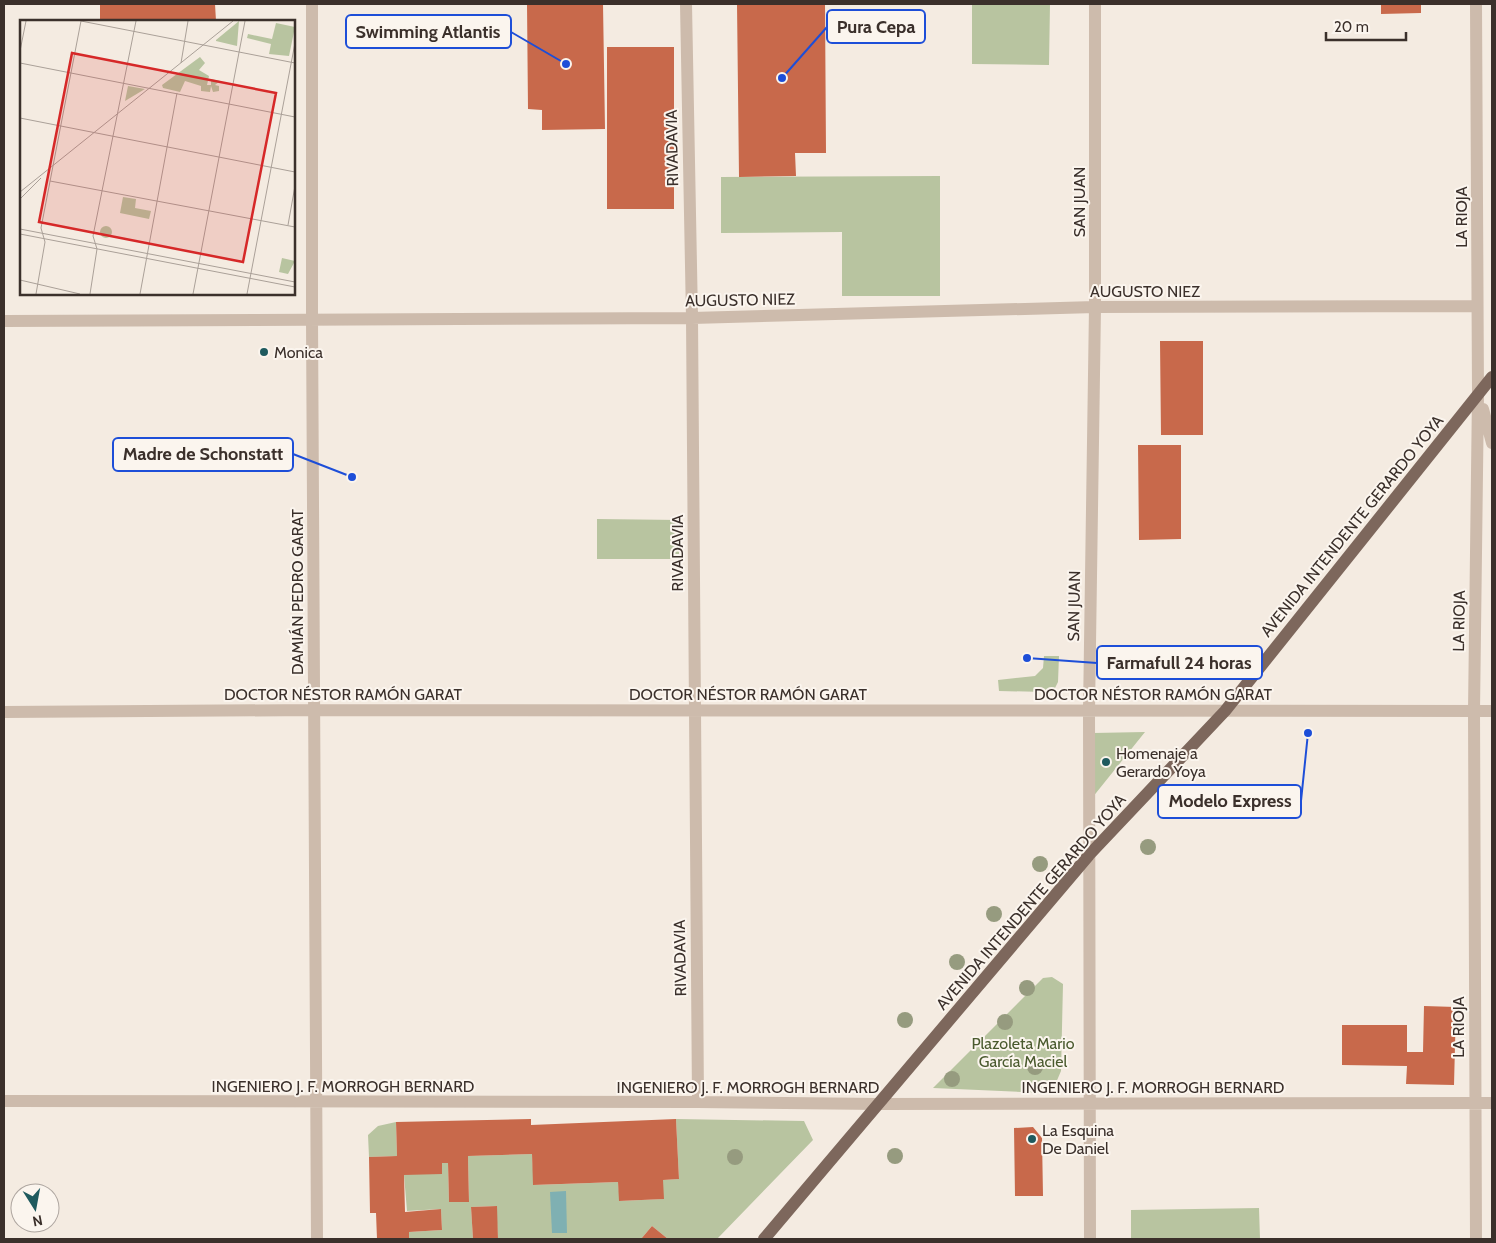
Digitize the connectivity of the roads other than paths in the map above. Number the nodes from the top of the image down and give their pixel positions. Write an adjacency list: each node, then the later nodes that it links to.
1 (312, 4): 8 (street, DAMIÁN PEDRO GARAT)
2 (686, 4): 7 (street, RIVADAVIA)
3 (1095, 4): 6 (street, SAN JUAN)
4 (1476, 4): 5 (street, LA RIOJA)
5 (1477, 306): 6 (street, AUGUSTO NIEZ); 11 (street, LA RIOJA)
6 (1095, 307): 7 (street, AUGUSTO NIEZ); 15 (street, SAN JUAN)
7 (692, 318): 8 (street, AUGUSTO NIEZ); 14 (street, RIVADAVIA)
8 (312, 319): 9 (street, AUGUSTO NIEZ); 13 (street, DAMIÁN PEDRO GARAT)
9 (4, 321)
10 (1492, 378): 11 (main road, AVENIDA INTENDENTE GERARDO YOYA)
11 (1478, 394): 12 (street); 16 (main road, AVENIDA INTENDENTE GERARDO YOYA); 17 (street, LA RIOJA)
12 (1492, 443)
13 (314, 710): 14 (street, DOCTOR NÉSTOR RAMÓN GARAT); 19 (street, DOCTOR NÉSTOR RAMÓN GARAT); 22 (street, DAMIÁN PEDRO GARAT)
14 (694, 710): 15 (street, DOCTOR NÉSTOR RAMÓN GARAT); 23 (street, RIVADAVIA)
15 (1089, 711): 16 (street, DOCTOR NÉSTOR RAMÓN GARAT); 20 (street, SAN JUAN)
16 (1224, 711): 17 (street, DOCTOR NÉSTOR RAMÓN GARAT); 20 (main road, AVENIDA INTENDENTE GERARDO YOYA)
17 (1474, 711): 18 (street, DOCTOR NÉSTOR RAMÓN GARAT); 25 (street, LA RIOJA)
18 (1492, 711)
19 (4, 712)
20 (1090, 855): 24 (street, SAN JUAN); 27 (main road, AVENIDA INTENDENTE GERARDO YOYA)
21 (4, 1101): 22 (street, INGENIERO J. F. MORROGH BERNARD)
22 (316, 1102): 23 (street, INGENIERO J. F. MORROGH BERNARD); 28 (street, DAMIÁN PEDRO GARAT)
23 (698, 1102): 27 (street, INGENIERO J. F. MORROGH BERNARD)
24 (1090, 1103): 25 (street, INGENIERO J. F. MORROGH BERNARD); 27 (street, INGENIERO J. F. MORROGH BERNARD); 30 (street, SAN JUAN)
25 (1474, 1103): 26 (street, INGENIERO J. F. MORROGH BERNARD); 31 (street, LA RIOJA)
26 (1492, 1103)
27 (880, 1104): 29 (main road, AVENIDA INTENDENTE GERARDO YOYA)
28 (317, 1239)
29 (764, 1239)
30 (1090, 1239)
31 (1476, 1239)

